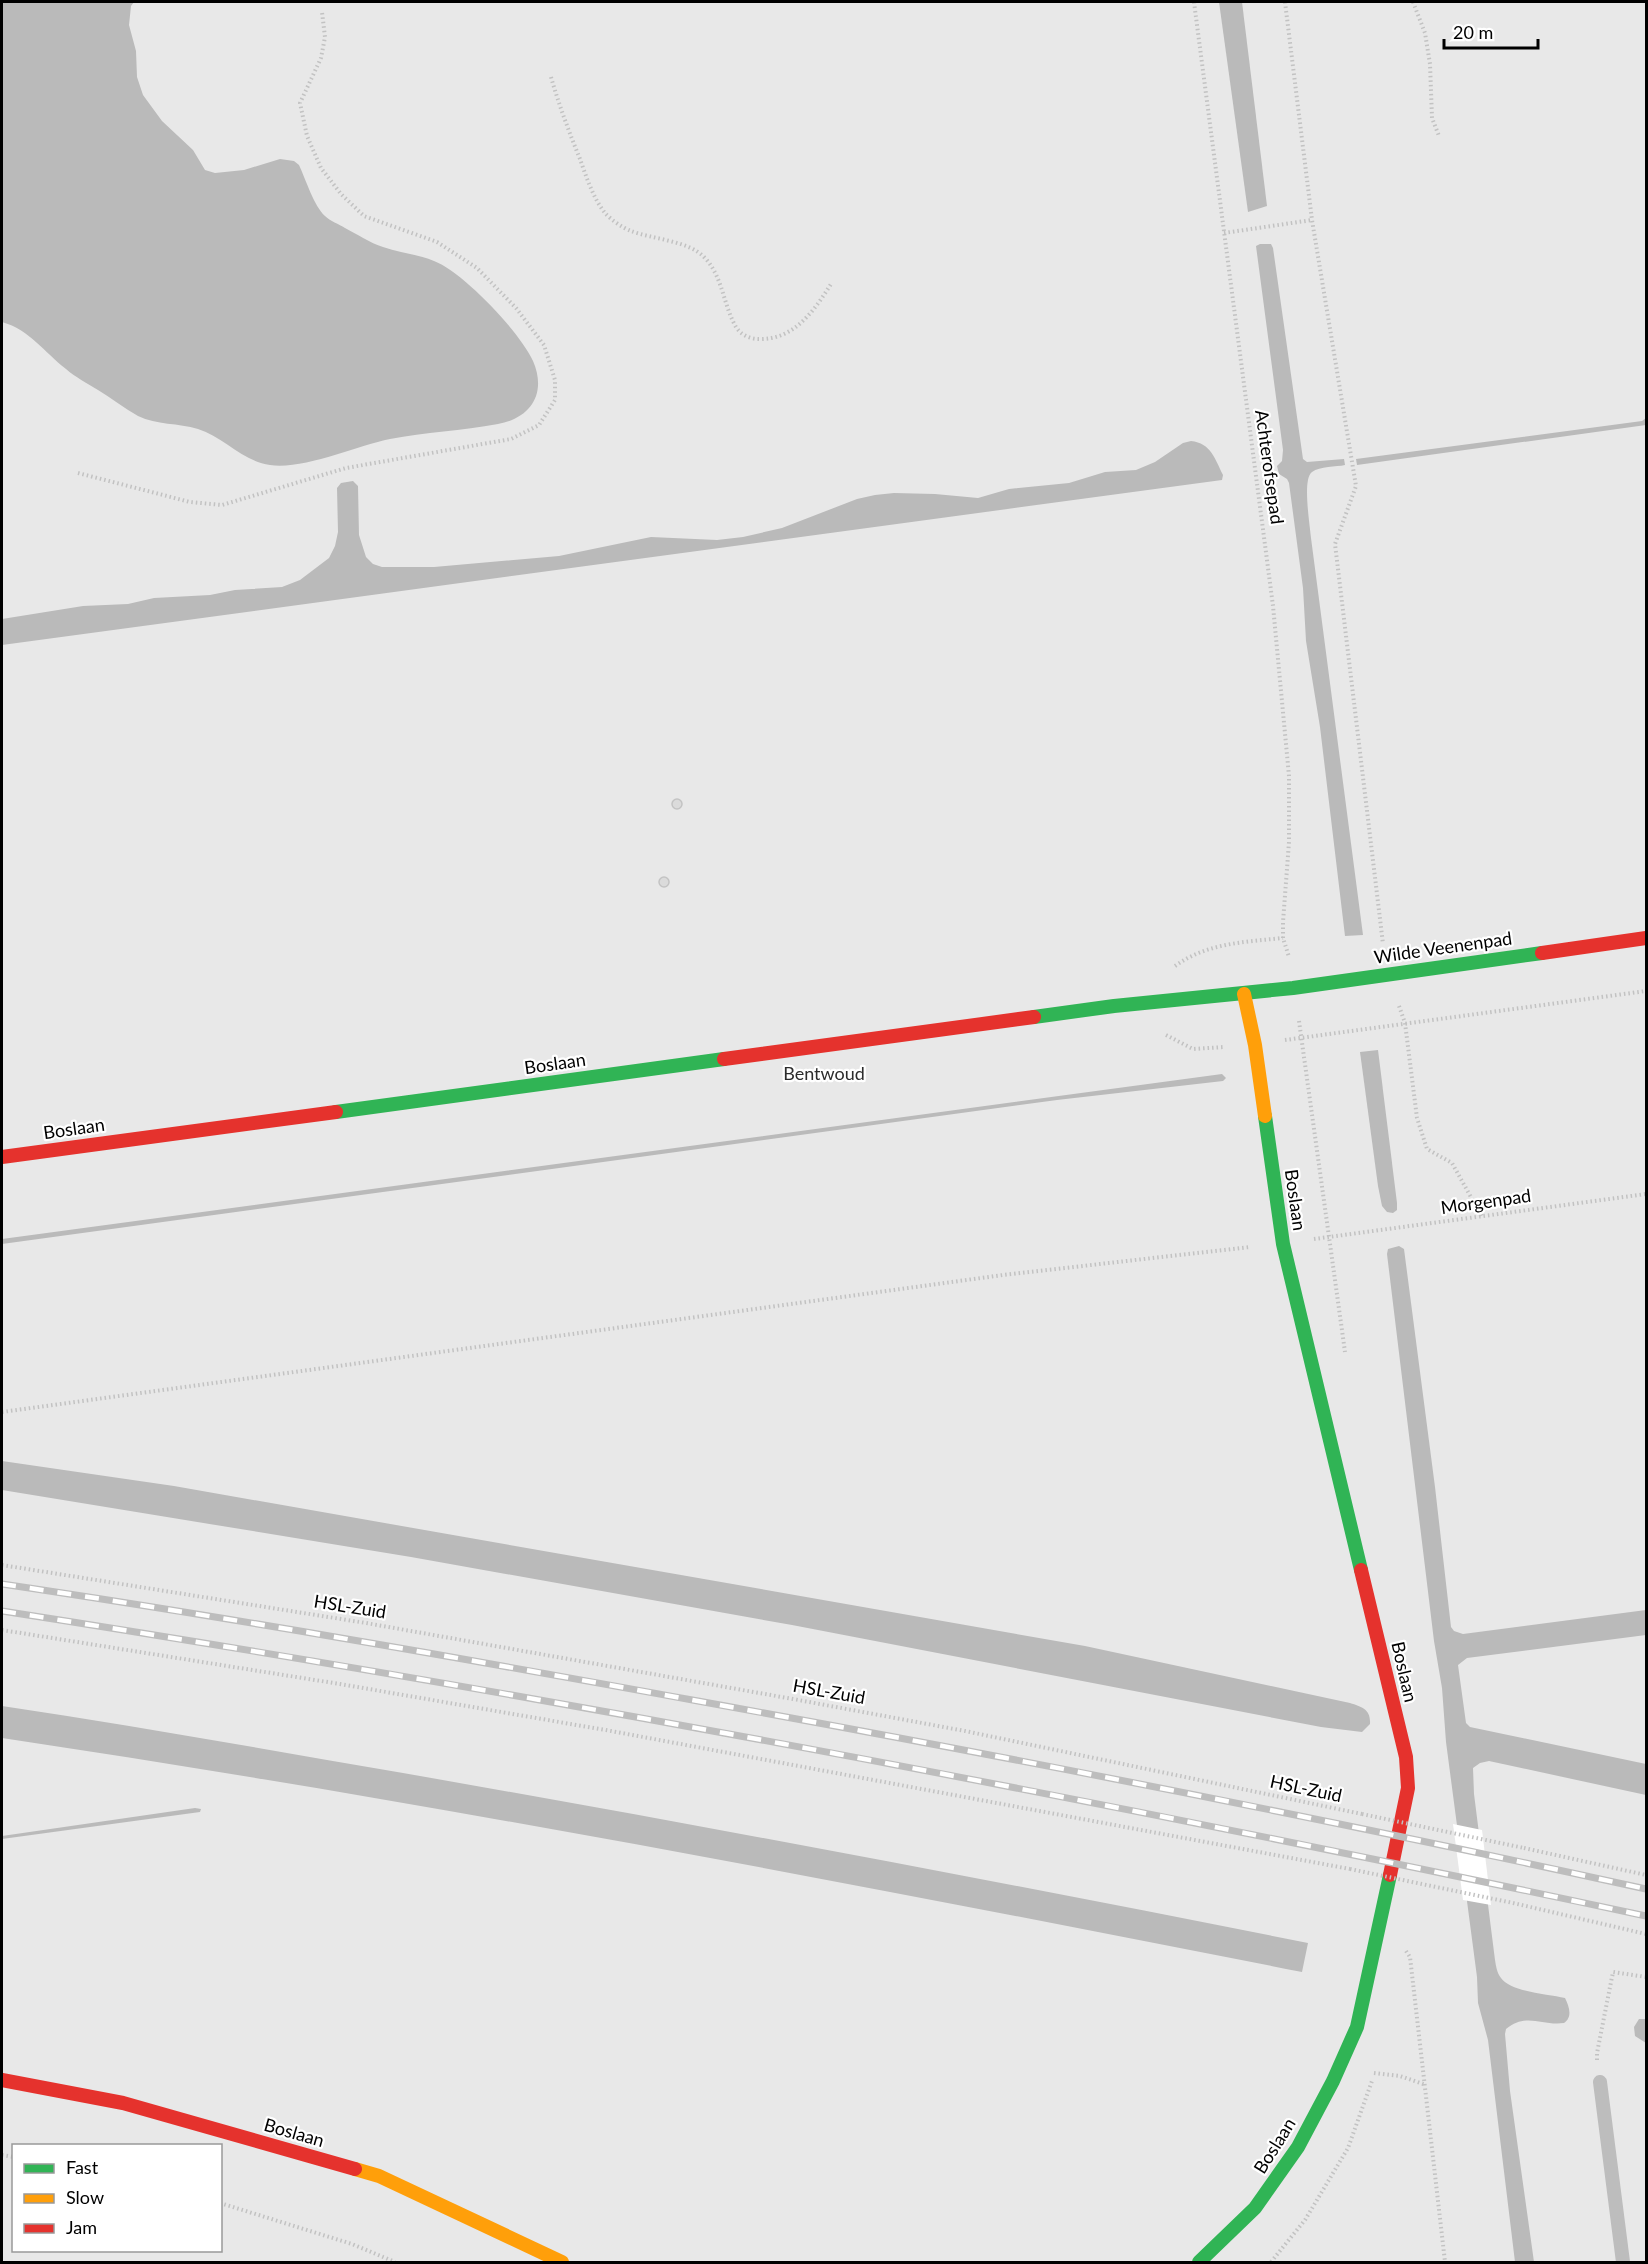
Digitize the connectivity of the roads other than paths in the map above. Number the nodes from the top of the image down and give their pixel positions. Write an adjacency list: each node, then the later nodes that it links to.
1 (1647, 938): 2 (street, Wilde Veenenpad)
2 (1244, 994): 3 (street, Boslaan); 7 (street, Boslaan)
3 (2, 1157)
4 (2, 2080): 6 (street, Boslaan)
5 (1600, 2082): 8 (lane)
6 (562, 2262)
7 (1199, 2262)
8 (1623, 2262)

